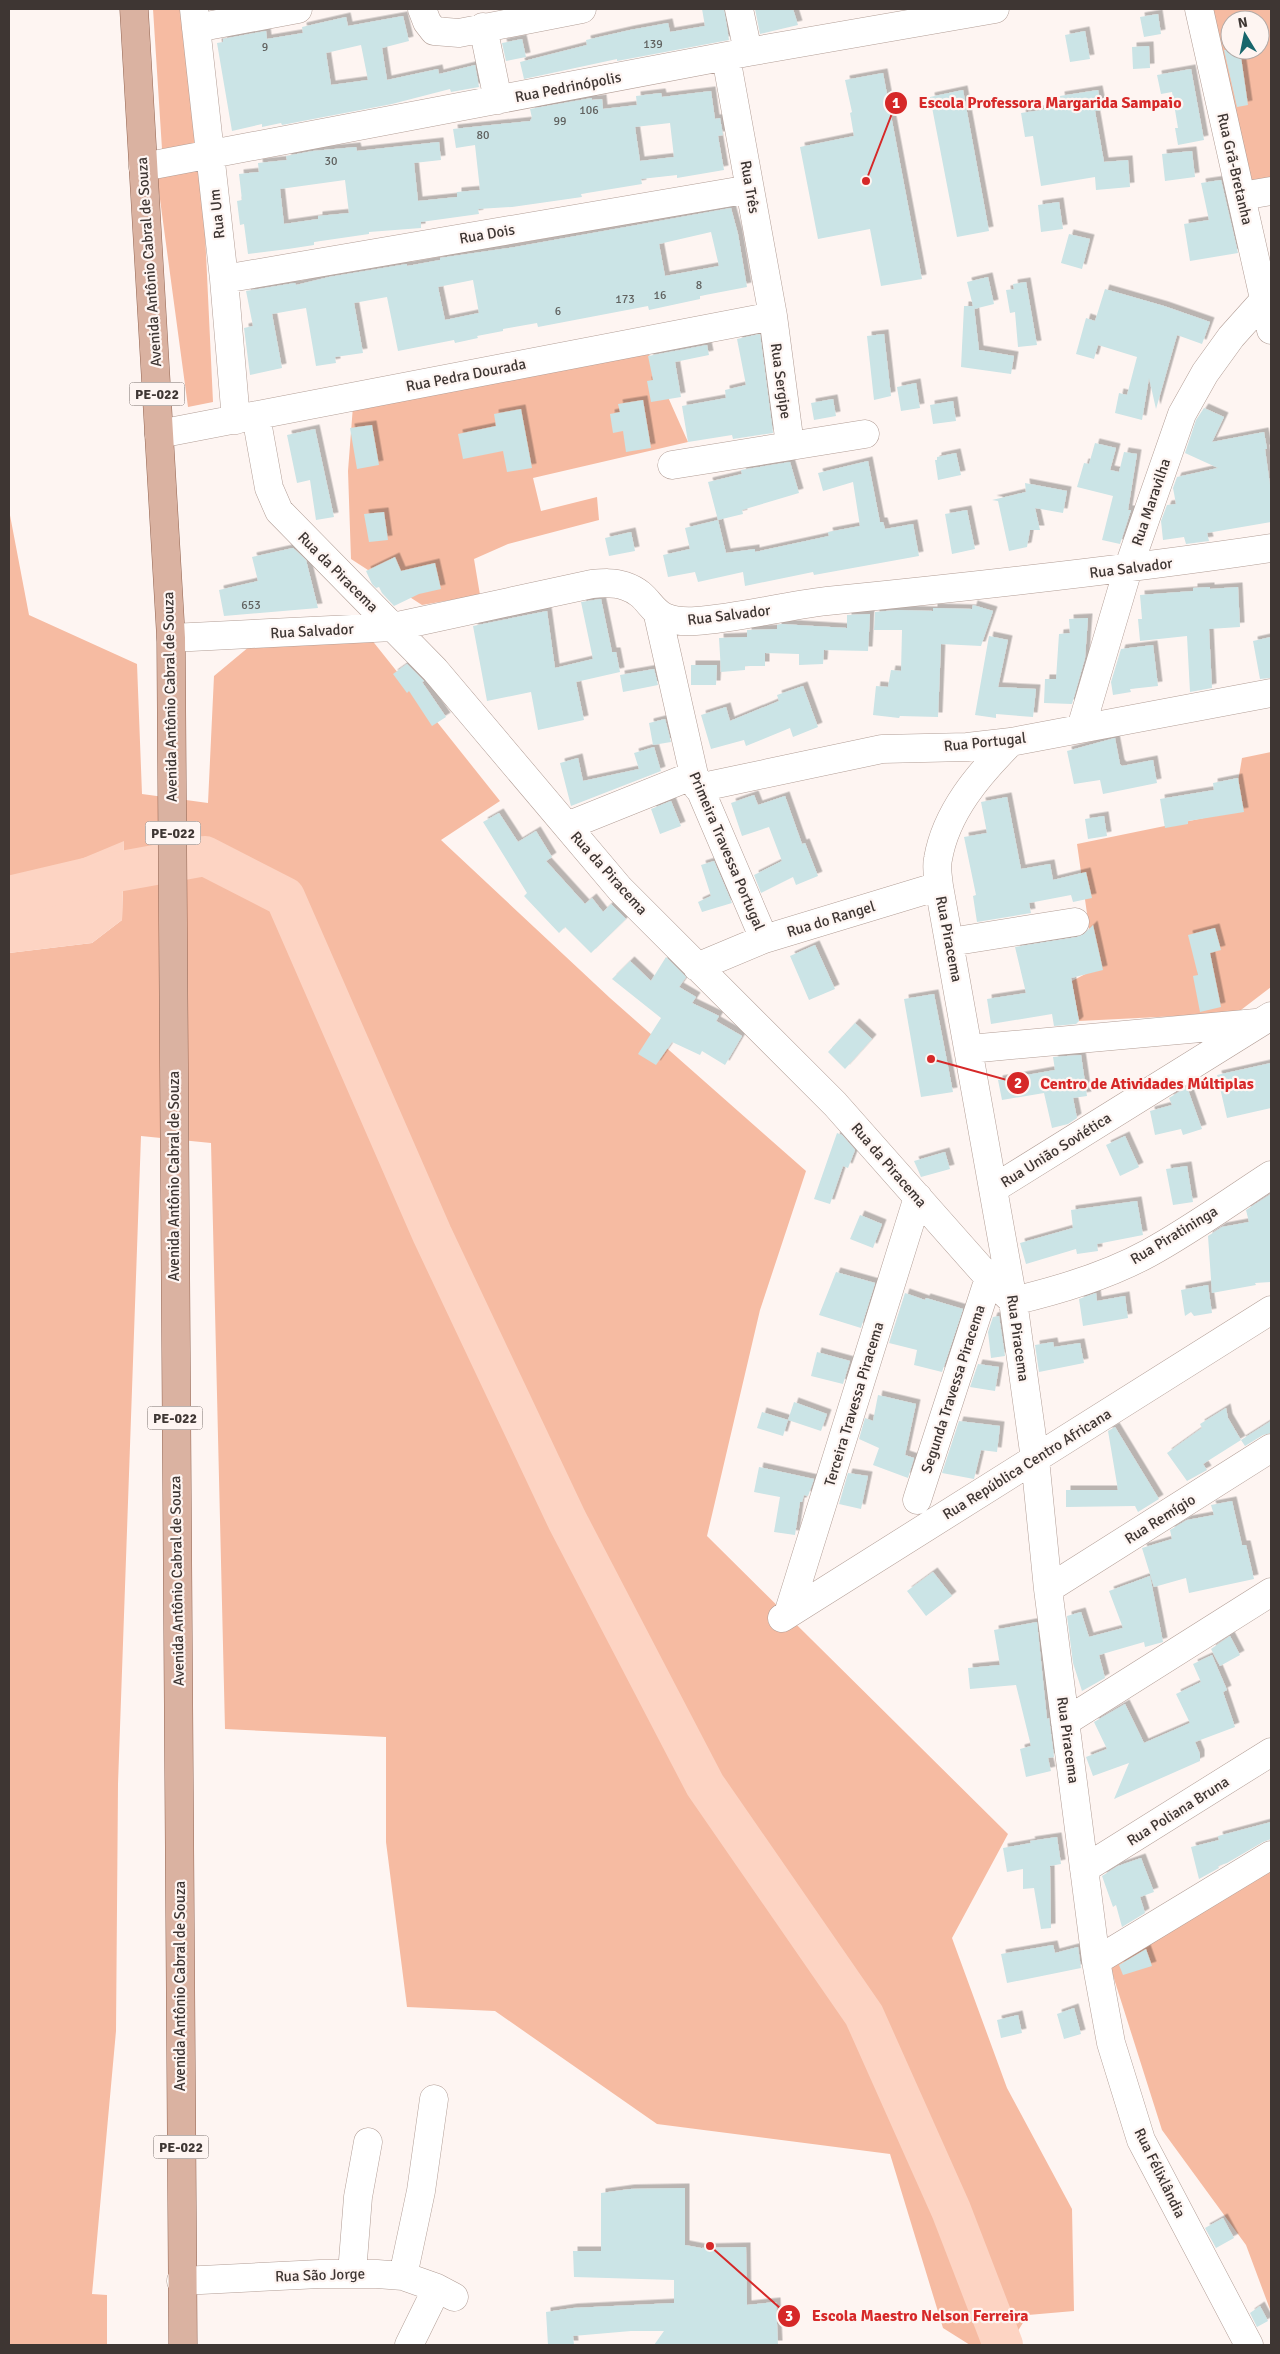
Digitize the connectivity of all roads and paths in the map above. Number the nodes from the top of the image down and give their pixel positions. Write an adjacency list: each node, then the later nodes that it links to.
1 (134, 9): 13 (main road, Avenida Antônio Cabral de Souza / PE-022)
2 (298, 9): 8 (street)
3 (422, 9): 9 (street)
4 (582, 9): 9 (street)
5 (739, 9): 10 (street, Rua Três)
6 (994, 9): 10 (street, Rua Pedrinópolis)
7 (1199, 9): 16 (street, Rua Grã-Bretanha)
8 (195, 18): 12 (street, Rua Um)
9 (483, 28): 11 (street)
10 (737, 55): 11 (street, Rua Pedrinópolis); 14 (street, Rua Três)
11 (498, 100): 12 (street, Rua Pedrinópolis)
12 (210, 156): 13 (street, Rua Pedrinópolis); 17 (street, Rua Um)
13 (142, 167): 22 (main road, Avenida Antônio Cabral de Souza / PE-022)
14 (750, 189): 17 (street, Rua Dois); 19 (street, Rua Três)
15 (1271, 191): 16 (street)
16 (1242, 196): 18 (street, Rua Grã-Bretanha)
17 (224, 278): 21 (street, Rua Um)
18 (1268, 298): 20 (street, Rua Grã-Bretanha); 27 (street, Rua Maravilha)
19 (773, 316): 21 (street, Rua Pedra Dourada); 24 (street, Rua Sergipe)
20 (1271, 330)
21 (246, 418): 22 (street, Rua Pedra Dourada); 29 (street, Rua da Piracema)
22 (159, 434): 30 (main road, Avenida Antônio Cabral de Souza / PE-022)
23 (865, 434): 24 (street)
24 (790, 445): 25 (street)
25 (672, 465)
26 (1271, 548): 27 (street, Rua Salvador)
27 (1128, 569): 28 (street, Rua Salvador); 32 (street, Rua Maravilha)
28 (658, 615): 29 (street, Rua Salvador); 34 (street, Primeira Travessa Portugal)
29 (393, 627): 30 (street, Rua Salvador); 35 (street, Rua da Piracema)
30 (171, 638): 64 (main road, Avenida Antônio Cabral de Souza / PE-022)
31 (1271, 693): 32 (street, Rua Portugal)
32 (1080, 728): 33 (street, Rua Portugal)
33 (1011, 742): 34 (street, Rua Portugal); 36 (street, Rua Piracema)
34 (696, 782): 35 (street, Rua Portugal); 38 (street, Primeira Travessa Portugal)
35 (567, 826): 40 (street, Rua da Piracema)
36 (939, 886): 38 (street, Rua do Rangel); 39 (street, Rua Piracema)
37 (1075, 922): 39 (street)
38 (764, 939): 40 (street, Rua do Rangel)
39 (950, 942): 42 (street, Rua Piracema)
40 (697, 967): 45 (street, Rua da Piracema)
41 (1267, 1019): 42 (street); 44 (street, Rua União Soviética)
42 (969, 1049): 44 (street, Rua Piracema)
43 (1271, 1175): 47 (street, Rua Piratininga)
44 (993, 1189): 47 (street, Rua Piracema)
45 (918, 1197): 46 (street, Rua da Piracema); 54 (street, Terceira Travessa Piracema)
46 (989, 1278): 47 (street, Rua da Piracema); 51 (street, Segunda Travessa Piracema)
47 (1013, 1301): 50 (street, Rua Piracema)
48 (1271, 1310): 50 (street, Rua República Centro Africana)
49 (1271, 1448): 52 (street, Rua Remígio)
50 (1035, 1459): 52 (street, Rua Piracema); 54 (street, Rua República Centro Africana)
51 (917, 1500)
52 (1048, 1589): 55 (street, Rua Piracema)
53 (1271, 1592): 55 (street)
54 (786, 1614)
55 (1065, 1722): 58 (street, Rua Piracema)
56 (1271, 1752): 58 (street, Rua Poliana Bruna)
57 (1271, 1855): 59 (street)
58 (1084, 1869): 59 (street, Rua Piracema)
59 (1096, 1961): 67 (street, Rua Félixlândia)
60 (434, 2099): 63 (street)
61 (368, 2142): 62 (street)
62 (352, 2273): 63 (street, Rua São Jorge); 64 (street, Rua São Jorge)
63 (403, 2276): 66 (street, Rua São Jorge)
64 (182, 2281): 65 (main road, Avenida Antônio Cabral de Souza / PE-022)
65 (183, 2345)
66 (409, 2345)
67 (1249, 2345)

